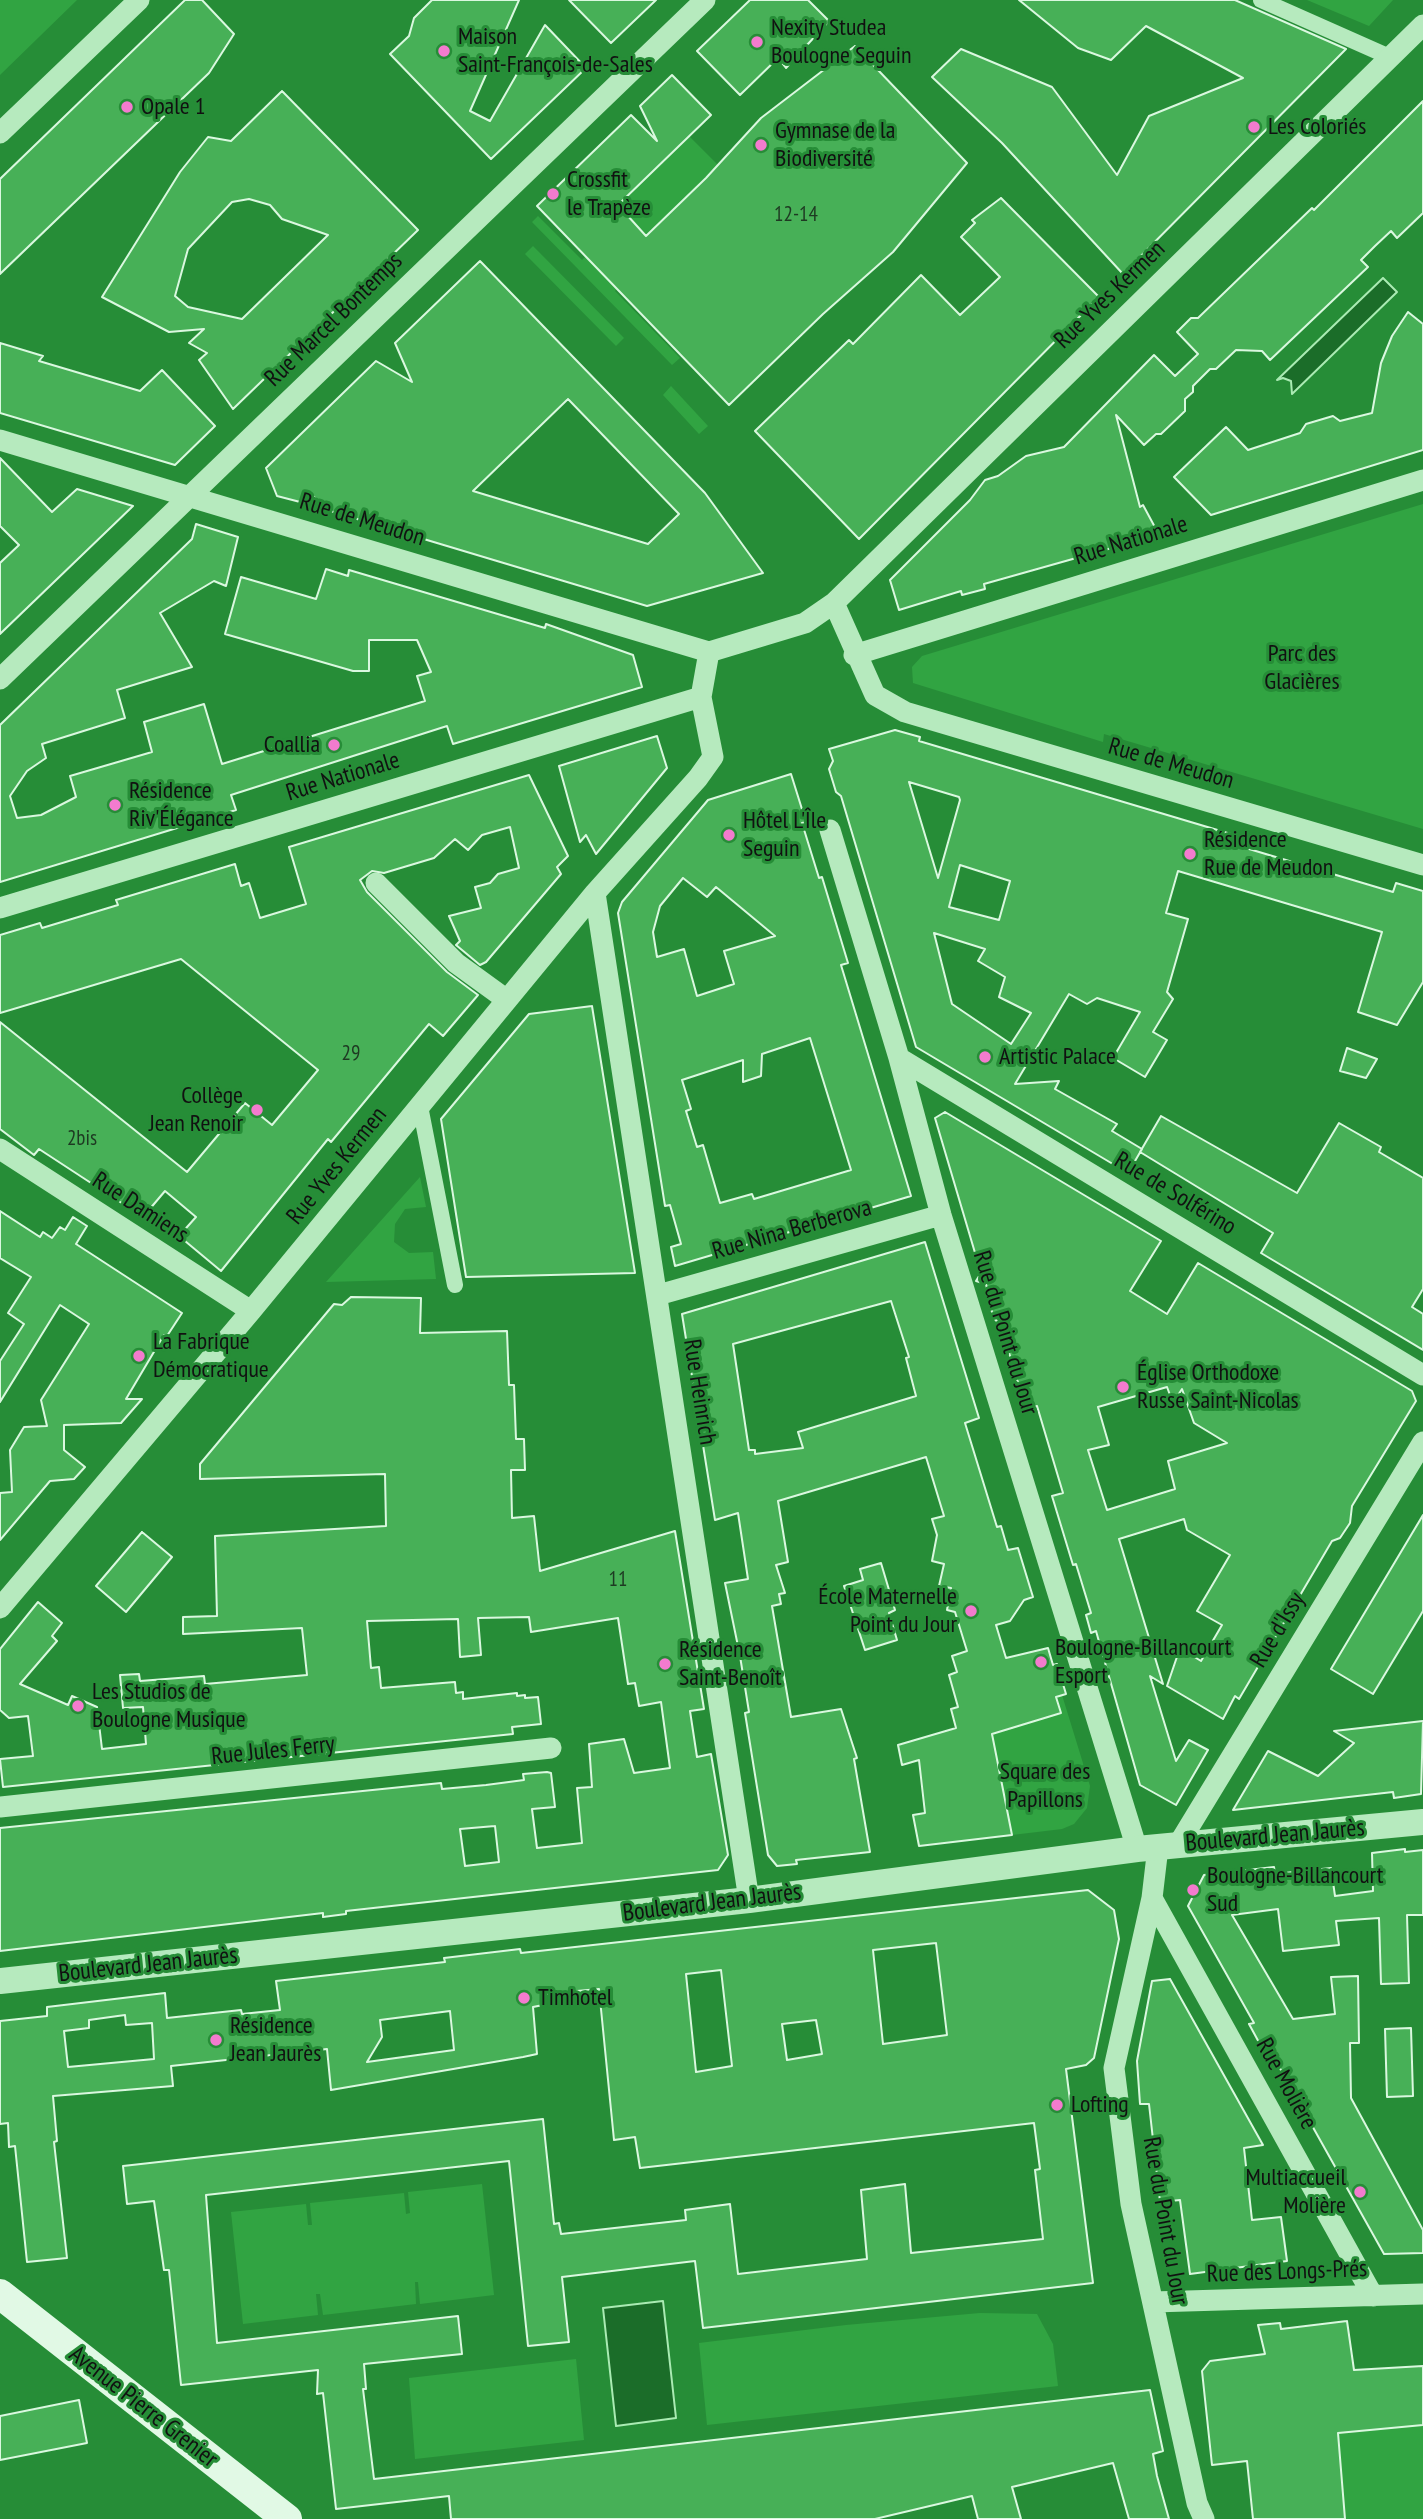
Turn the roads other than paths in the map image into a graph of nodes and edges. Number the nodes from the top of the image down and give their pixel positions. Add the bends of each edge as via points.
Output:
1 (139, 0) edge
2 (705, 0) edge
3 (1261, 0) edge
4 (1423, 25) edge
5 (1392, 58) junction
6 (0, 132) edge
7 (0, 440) edge
8 (1423, 480) edge
9 (187, 495) junction
10 (834, 603) junction
11 (709, 652) junction
12 (854, 655) junction
13 (0, 679) edge
14 (702, 697) junction
15 (830, 830) dead end
16 (1423, 865) edge
17 (376, 883) dead end
18 (595, 892) junction
19 (0, 908) edge
20 (507, 1000) junction
21 (899, 1058) junction
22 (420, 1106) junction
23 (0, 1149) edge
24 (941, 1215) junction
25 (455, 1284) dead end
26 (658, 1296) junction
27 (251, 1311) junction
28 (1423, 1375) edge
29 (1423, 1442) edge
30 (0, 1608) edge
31 (551, 1748) dead end
32 (0, 1807) edge
33 (1423, 1822) edge
34 (1158, 1847) junction
35 (1152, 1898) junction
36 (749, 1900) junction
37 (0, 1981) edge
38 (0, 2294) edge
39 (1423, 2294) edge
40 (1373, 2296) junction
41 (1153, 2302) junction
42 (287, 2519) edge
43 (1204, 2519) edge

1 - 6 street
2 - 9 street, Rue Marcel Bontemps
3 - 5 street
4 - 5 street, Rue Yves Kermen
5 - 10 street, Rue Yves Kermen
7 - 9 street, Rue de Meudon
8 - 12 street, Rue Nationale
9 - 11 street, Rue de Meudon
9 - 13 street, Rue Marcel Bontemps
10 - 11 street, Rue Yves Kermen via 805,623
10 - 12 street, Rue de Meudon
11 - 14 street
12 - 16 street, Rue de Meudon via 875,695 905,712
14 - 18 street, Rue Yves Kermen via 713,757
14 - 19 street, Rue Nationale
15 - 21 street, Rue du Point du Jour
17 - 20 street via 456,963
18 - 20 street, Rue Yves Kermen
18 - 26 street, Rue Heinrich
20 - 22 street, Rue Yves Kermen
21 - 24 street, Rue du Point du Jour
21 - 28 street, Rue de Solférino
22 - 25 street
22 - 27 street, Rue Yves Kermen
23 - 27 street, Rue Damiens
24 - 26 street, Rue Nina Berberova
24 - 34 street, Rue du Point du Jour
26 - 36 street, Rue Heinrich
27 - 30 street, Rue Yves Kermen
29 - 34 street, Rue d'Issy
31 - 32 street, Rue Jules Ferry
33 - 34 street, Boulevard Jean Jaurès
34 - 35 street, Rue du Point du Jour
34 - 36 street, Boulevard Jean Jaurès
35 - 40 street, Rue Molière
35 - 41 street, Rue du Point du Jour via 1114,2068 1131,2204
36 - 37 street, Boulevard Jean Jaurès
38 - 42 main road, Avenue Pierre Grenier
39 - 40 street, Rue des Longs-Prés
40 - 41 street, Rue des Longs-Prés
41 - 43 street, Rue du Point du Jour

